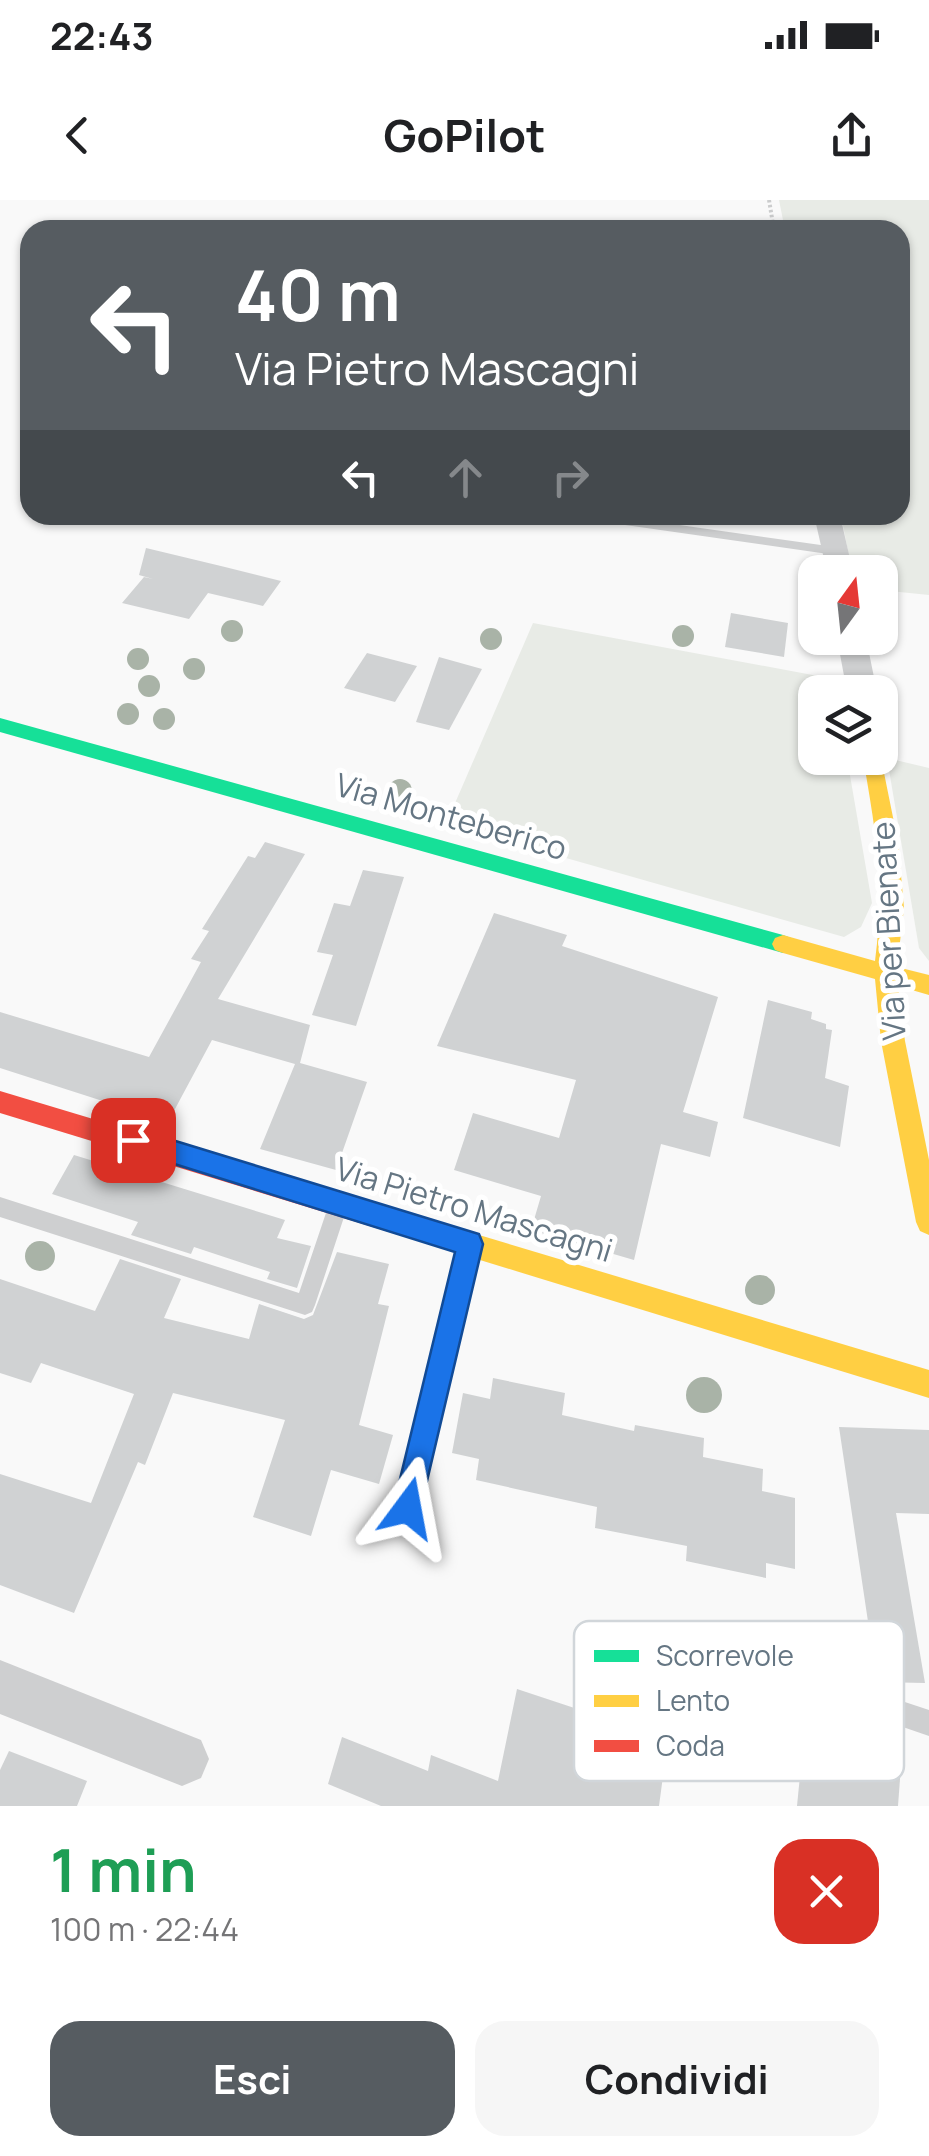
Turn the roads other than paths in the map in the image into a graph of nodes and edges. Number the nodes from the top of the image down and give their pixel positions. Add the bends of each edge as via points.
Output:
1 (637, 525) edge
2 (829, 525) edge
3 (800, 555) edge
4 (836, 555) edge
5 (0, 725) edge
6 (877, 775) edge
7 (885, 972) junction
8 (929, 985) edge
9 (0, 1102) edge
10 (338, 1202) junction
11 (0, 1208) edge
12 (929, 1222) edge
13 (470, 1244) junction
14 (929, 1384) edge
15 (408, 1508) dead end
16 (0, 1687) edge
17 (904, 1715) edge
18 (929, 1723) edge
19 (182, 1758) dead end

1 - 3 lane
2 - 4 street
5 - 7 street, Via Monteberico
6 - 7 street, Via per Bienate via 893,908
7 - 8 street, Via Monteberico
7 - 12 street, Via per Bienate
9 - 10 street, Via Pietro Mascagni
10 - 11 lane via 305,1305
10 - 13 street, Via Pietro Mascagni
13 - 14 street, Via Pietro Mascagni
13 - 15 lane
16 - 19 street
17 - 18 lane

